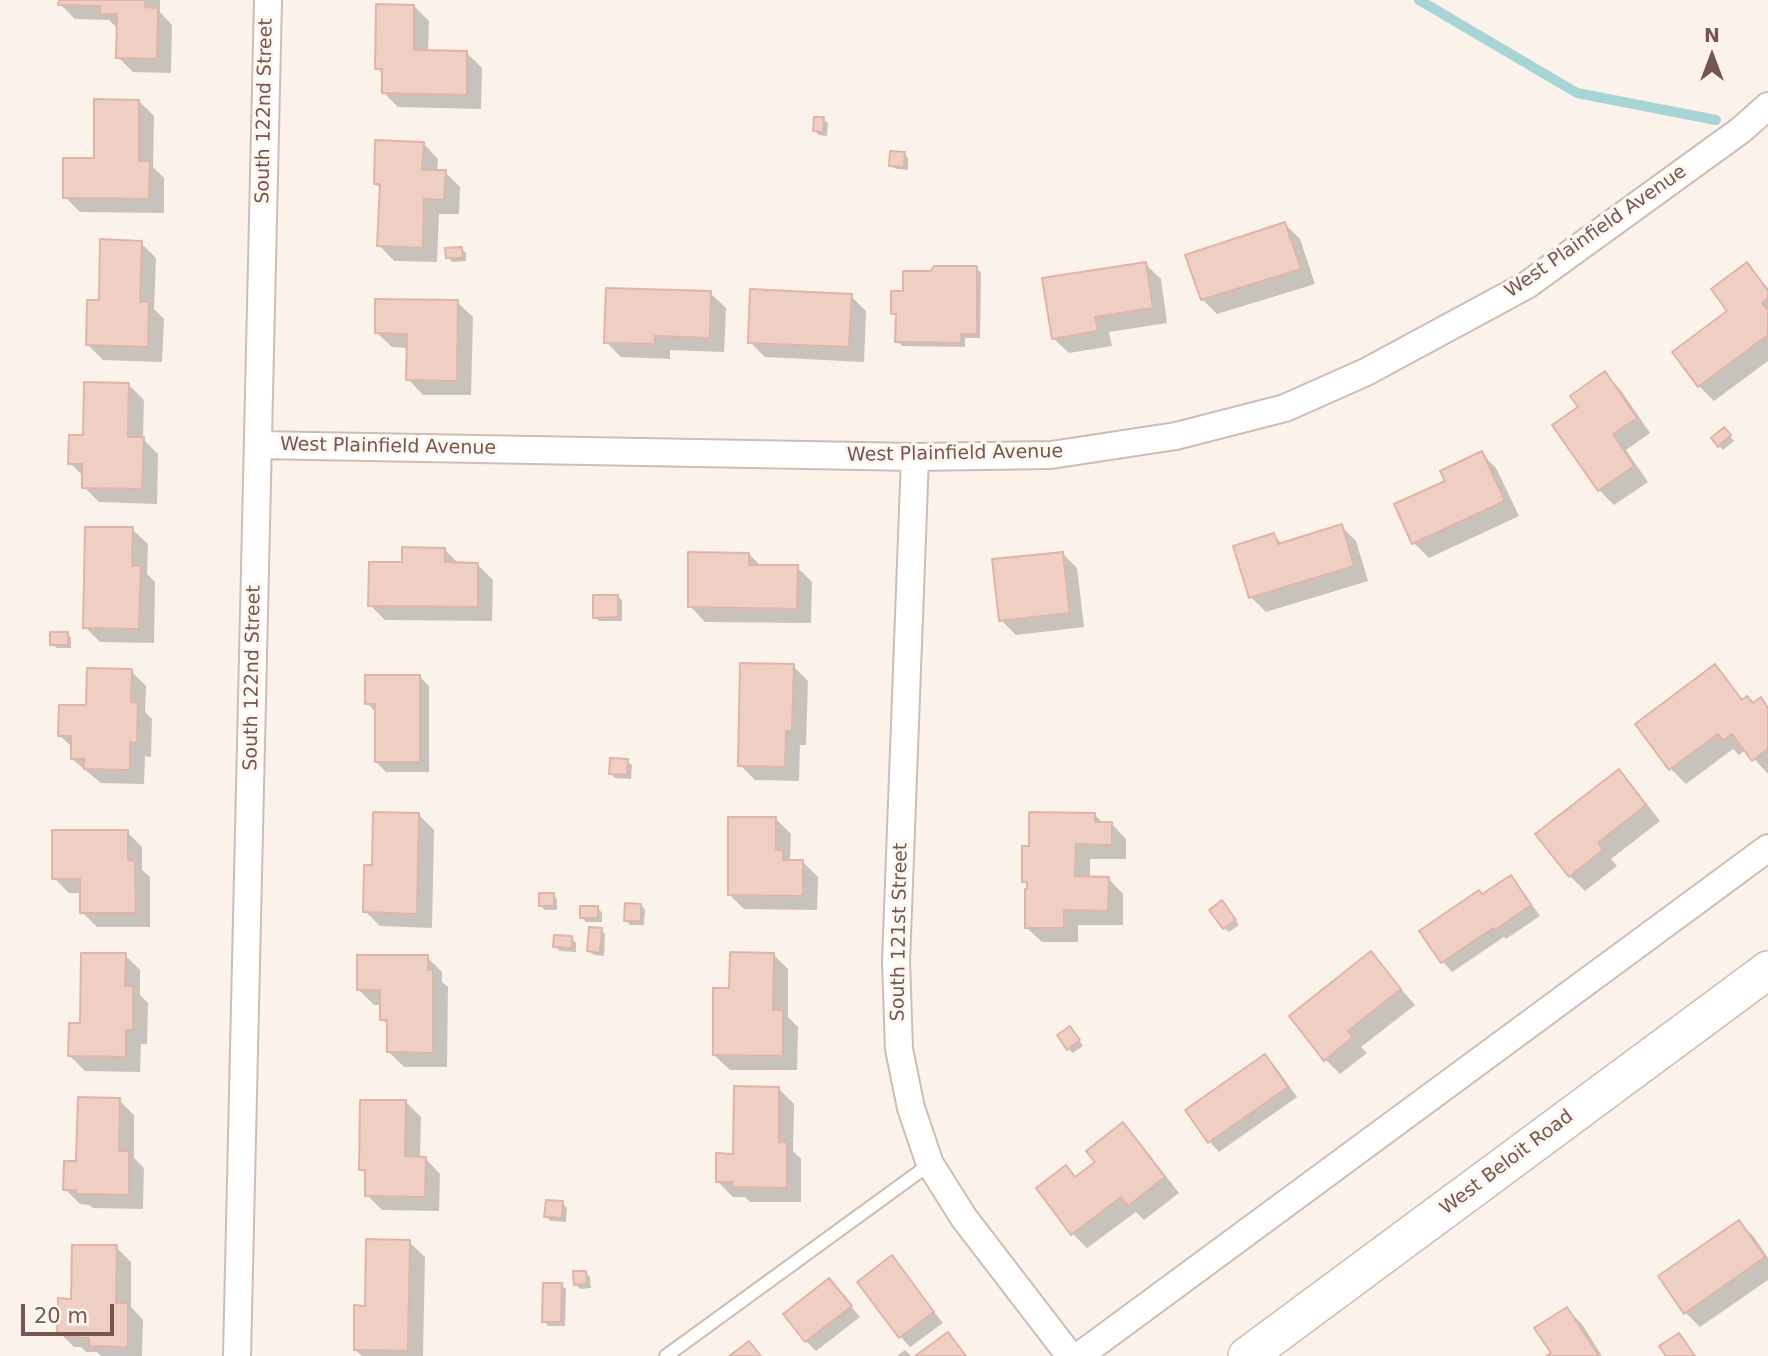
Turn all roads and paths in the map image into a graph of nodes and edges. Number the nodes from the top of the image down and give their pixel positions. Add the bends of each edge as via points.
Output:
1 (268, 0) edge
2 (1768, 106) edge
3 (258, 445) junction
4 (915, 457) junction
5 (1768, 848) edge
6 (1768, 970) edge
7 (930, 1164) junction
8 (237, 1356) edge
9 (666, 1356) edge
10 (1070, 1356) edge
11 (1079, 1356) edge
12 (1247, 1356) edge

1 - 3 street, South 122nd Street
2 - 4 street, West Plainfield Avenue via 1527,285 1366,372 1285,408 1176,436 1051,456
3 - 4 street, West Plainfield Avenue
3 - 8 street, South 122nd Street
4 - 7 street, South 121st Street via 896,962 899,1049 911,1108
5 - 11 street
6 - 12 main road, West Beloit Road
7 - 9 lane
7 - 10 street, South 121st Street via 964,1218

